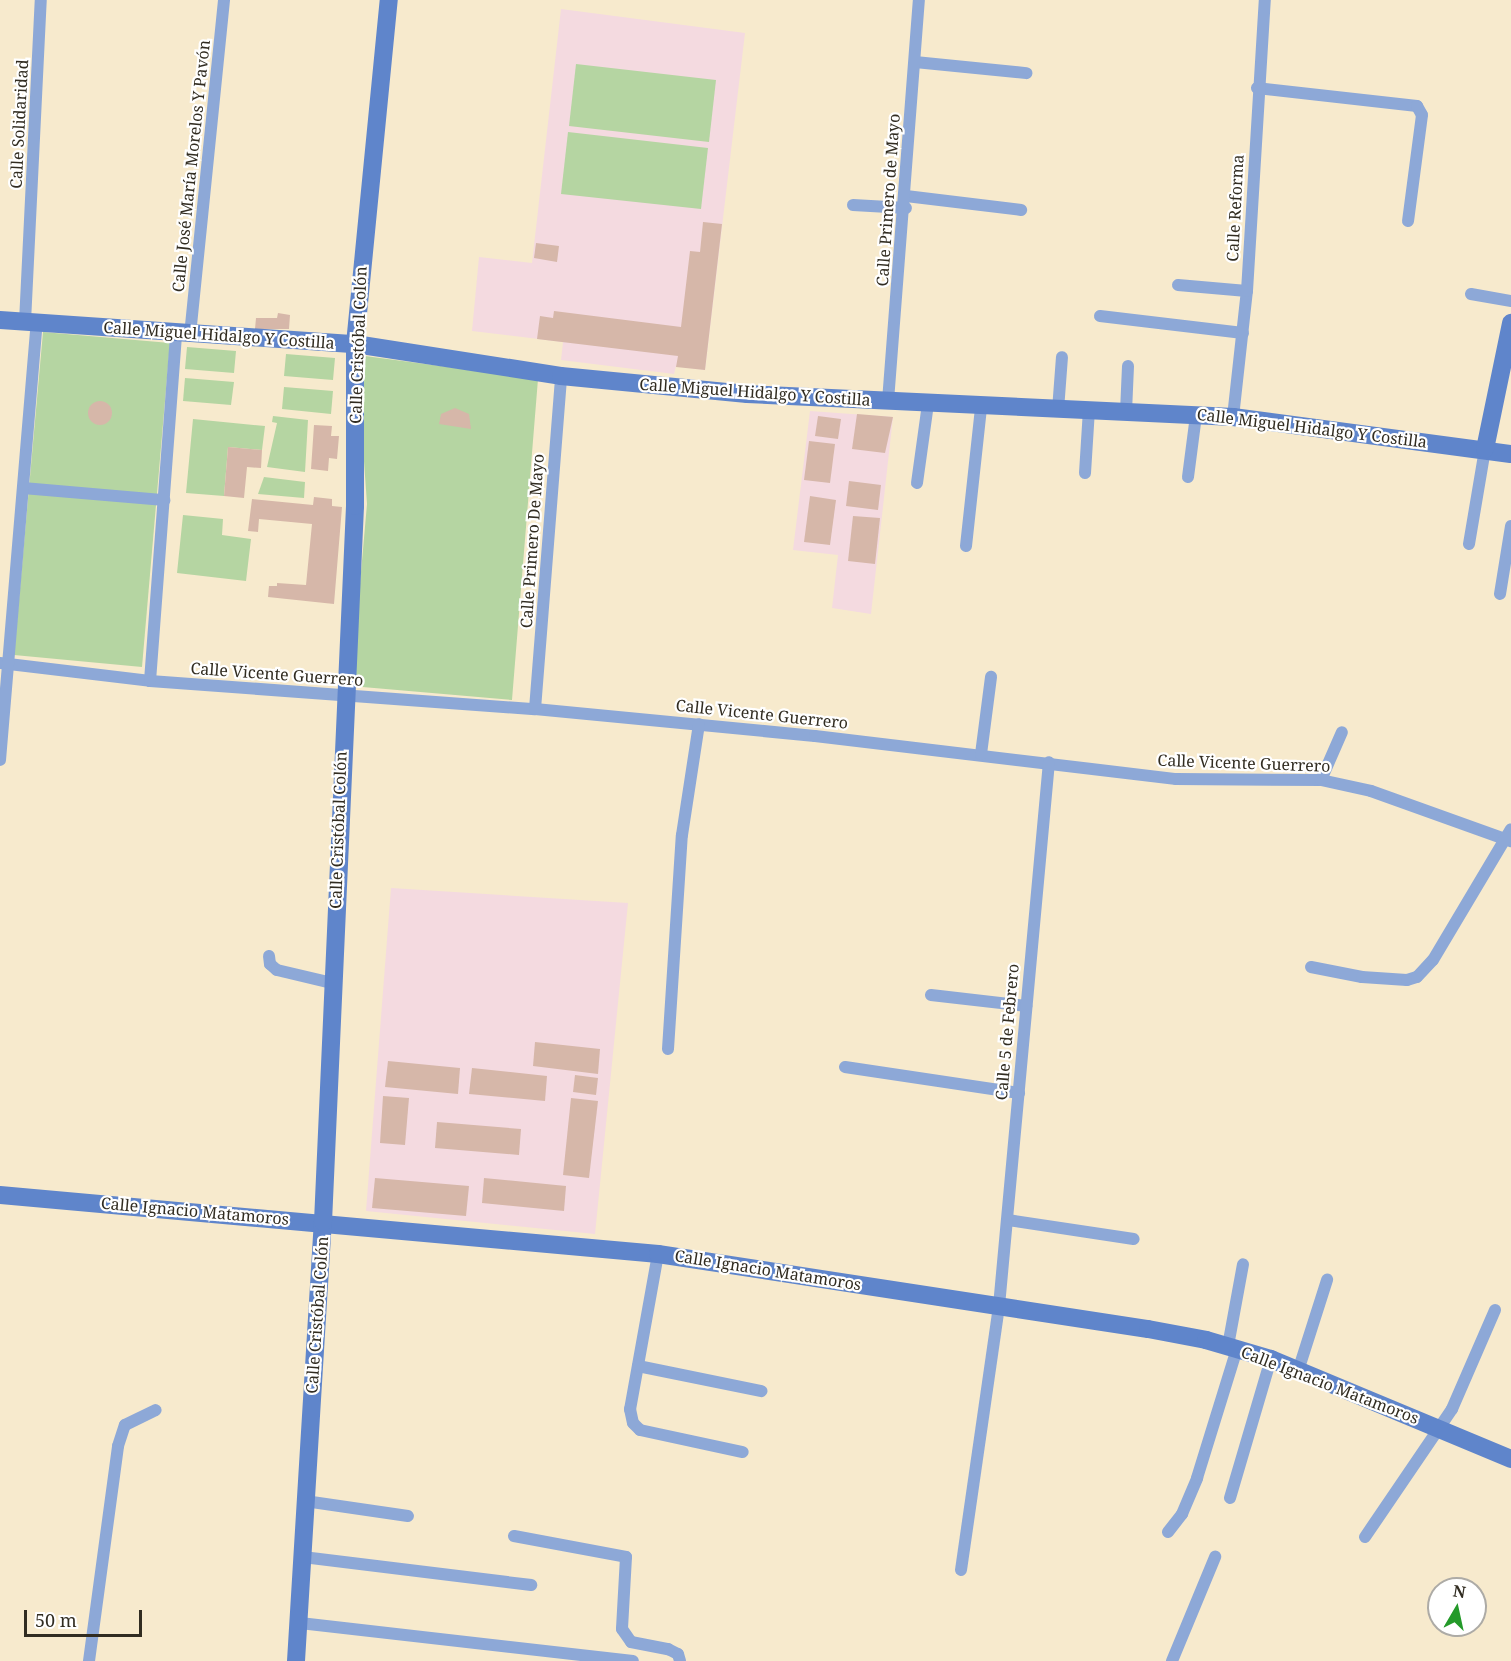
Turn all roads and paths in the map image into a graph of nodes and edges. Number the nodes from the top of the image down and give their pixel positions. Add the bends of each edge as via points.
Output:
1 (41, 0) edge
2 (224, 0) edge
3 (389, 0) edge
4 (919, 0) edge
5 (1265, 0) edge
6 (915, 62) junction
7 (1026, 74) dead end
8 (1257, 88) junction
9 (906, 202) junction
10 (853, 205) dead end
11 (1021, 210) dead end
12 (1408, 222) dead end
13 (1178, 285) dead end
14 (1247, 291) junction
15 (1471, 294) dead end
16 (1511, 301) edge
17 (1100, 316) dead end
18 (0, 320) edge
19 (31, 322) junction
20 (1511, 323) edge
21 (1243, 333) junction
22 (183, 335) junction
23 (355, 344) junction
24 (1062, 357) dead end
25 (1128, 366) dead end
26 (561, 376) junction
27 (888, 401) junction
28 (928, 404) junction
29 (981, 407) junction
30 (1058, 410) junction
31 (1089, 410) junction
32 (1126, 412) junction
33 (1196, 415) junction
34 (1233, 417) junction
35 (1485, 449) junction
36 (1511, 454) edge
37 (1084, 473) dead end
38 (1188, 477) dead end
39 (917, 483) dead end
40 (22, 488) junction
41 (164, 500) junction
42 (1511, 526) edge
43 (1469, 544) dead end
44 (966, 546) dead end
45 (1500, 594) dead end
46 (3, 663) edge
47 (991, 676) dead end
48 (150, 681) junction
49 (344, 696) junction
50 (535, 709) junction
51 (699, 724) junction
52 (1342, 732) dead end
53 (981, 754) junction
54 (0, 760) edge
55 (1049, 762) junction
56 (1321, 780) junction
57 (1509, 836) edge
58 (269, 956) dead end
59 (1311, 967) dead end
60 (332, 983) junction
61 (931, 995) dead end
62 (1026, 1006) junction
63 (668, 1048) dead end
64 (845, 1067) dead end
65 (1019, 1093) junction
66 (0, 1195) edge
67 (1008, 1220) junction
68 (323, 1222) junction
69 (1134, 1239) dead end
70 (658, 1254) junction
71 (1243, 1264) dead end
72 (1327, 1280) dead end
73 (999, 1306) junction
74 (1495, 1310) dead end
75 (1232, 1347) junction
76 (1271, 1359) junction
77 (638, 1366) junction
78 (1298, 1371) junction
79 (761, 1391) dead end
80 (156, 1410) dead end
81 (1440, 1429) junction
82 (743, 1452) dead end
83 (1511, 1459) edge
84 (1230, 1498) dead end
85 (305, 1501) junction
86 (408, 1516) dead end
87 (1168, 1532) dead end
88 (514, 1536) dead end
89 (1365, 1537) dead end
90 (303, 1557) junction
91 (1215, 1557) dead end
92 (961, 1570) dead end
93 (531, 1584) dead end
94 (300, 1623) junction
95 (89, 1661) edge
96 (296, 1661) edge
97 (633, 1661) edge
98 (680, 1661) edge
99 (1172, 1661) edge

1 - 19 street, Calle Solidaridad
2 - 22 street, Calle José María Morelos Y Pavón
3 - 23 main road, Calle Cristóbal Colón
4 - 6 street, Calle Primero de Mayo
5 - 8 street, Calle Reforma
6 - 7 street
6 - 9 street, Calle Primero de Mayo
8 - 12 street via 1417,106 1422,115
8 - 14 street, Calle Reforma
9 - 10 street
9 - 11 street
9 - 27 street, Calle Primero de Mayo
13 - 14 street
14 - 21 street, Calle Reforma
15 - 16 street
17 - 21 street
18 - 19 main road, Calle Miguel Hidalgo Y Costilla
19 - 22 main road, Calle Miguel Hidalgo Y Costilla
19 - 40 street, Calle Solidaridad
20 - 35 main road
21 - 34 street, Calle Reforma
22 - 23 main road, Calle Miguel Hidalgo Y Costilla
22 - 41 street, Calle José María Morelos Y Pavón
23 - 26 main road, Calle Miguel Hidalgo Y Costilla
23 - 49 main road, Calle Cristóbal Colón via 355,506
24 - 30 street
25 - 32 street
26 - 27 main road, Calle Miguel Hidalgo Y Costilla via 747,394
26 - 50 street, Calle Primero De Mayo
27 - 28 main road, Calle Miguel Hidalgo Y Costilla
28 - 29 main road, Calle Miguel Hidalgo Y Costilla
28 - 39 street
29 - 30 main road, Calle Miguel Hidalgo Y Costilla
29 - 44 street
30 - 31 main road, Calle Miguel Hidalgo Y Costilla
31 - 32 main road, Calle Miguel Hidalgo Y Costilla
31 - 37 street
32 - 33 main road, Calle Miguel Hidalgo Y Costilla
33 - 34 main road, Calle Miguel Hidalgo Y Costilla
33 - 38 street
34 - 35 main road, Calle Miguel Hidalgo Y Costilla
35 - 36 main road, Calle Miguel Hidalgo Y Costilla
35 - 43 street
40 - 41 street
40 - 46 street, Calle Solidaridad
41 - 48 street, Calle José María Morelos Y Pavón
42 - 45 street
46 - 48 street, Calle Vicente Guerrero
46 - 54 street, Calle Solidaridad
47 - 53 street
48 - 49 street, Calle Vicente Guerrero
49 - 50 street, Calle Vicente Guerrero
49 - 60 main road, Calle Cristóbal Colón
50 - 51 street, Calle Vicente Guerrero
51 - 53 street, Calle Vicente Guerrero
51 - 63 street via 682,835
52 - 56 street
53 - 55 street, Calle Vicente Guerrero
55 - 56 street, Calle Vicente Guerrero via 1176,778
55 - 62 street, Calle 5 de Febrero
56 - 57 street, Calle Vicente Guerrero via 1371,791
57 - 59 street via 1433,960 1417,977 1362,977
58 - 60 street via 270,964 277,970
60 - 68 main road, Calle Cristóbal Colón
61 - 62 street
62 - 65 street, Calle 5 de Febrero
64 - 65 street
65 - 67 street, Calle 5 de Febrero
66 - 68 main road, Calle Ignacio Matamoros
67 - 69 street
67 - 73 street, Calle 5 de Febrero
68 - 70 main road, Calle Ignacio Matamoros
68 - 85 main road, Calle Cristóbal Colón
70 - 73 main road, Calle Ignacio Matamoros
70 - 77 street
71 - 75 street
72 - 78 street
73 - 75 main road, Calle Ignacio Matamoros via 1179,1334
73 - 92 street, Calle 5 de Febrero
74 - 81 street via 1463,1389
75 - 76 main road, Calle Ignacio Matamoros
75 - 87 street via 1197,1478 1182,1514
76 - 78 main road, Calle Ignacio Matamoros
76 - 84 street
77 - 79 street
77 - 82 street via 630,1409 640,1430
78 - 81 main road, Calle Ignacio Matamoros
80 - 95 street via 125,1425 118,1446
81 - 83 main road, Calle Ignacio Matamoros
81 - 89 street
85 - 86 street
85 - 90 main road, Calle Cristóbal Colón
88 - 98 street via 626,1557 622,1629 631,1642 668,1649 678,1654
90 - 93 street
90 - 94 main road, Calle Cristóbal Colón
91 - 99 street
94 - 96 main road, Calle Cristóbal Colón
94 - 97 street

